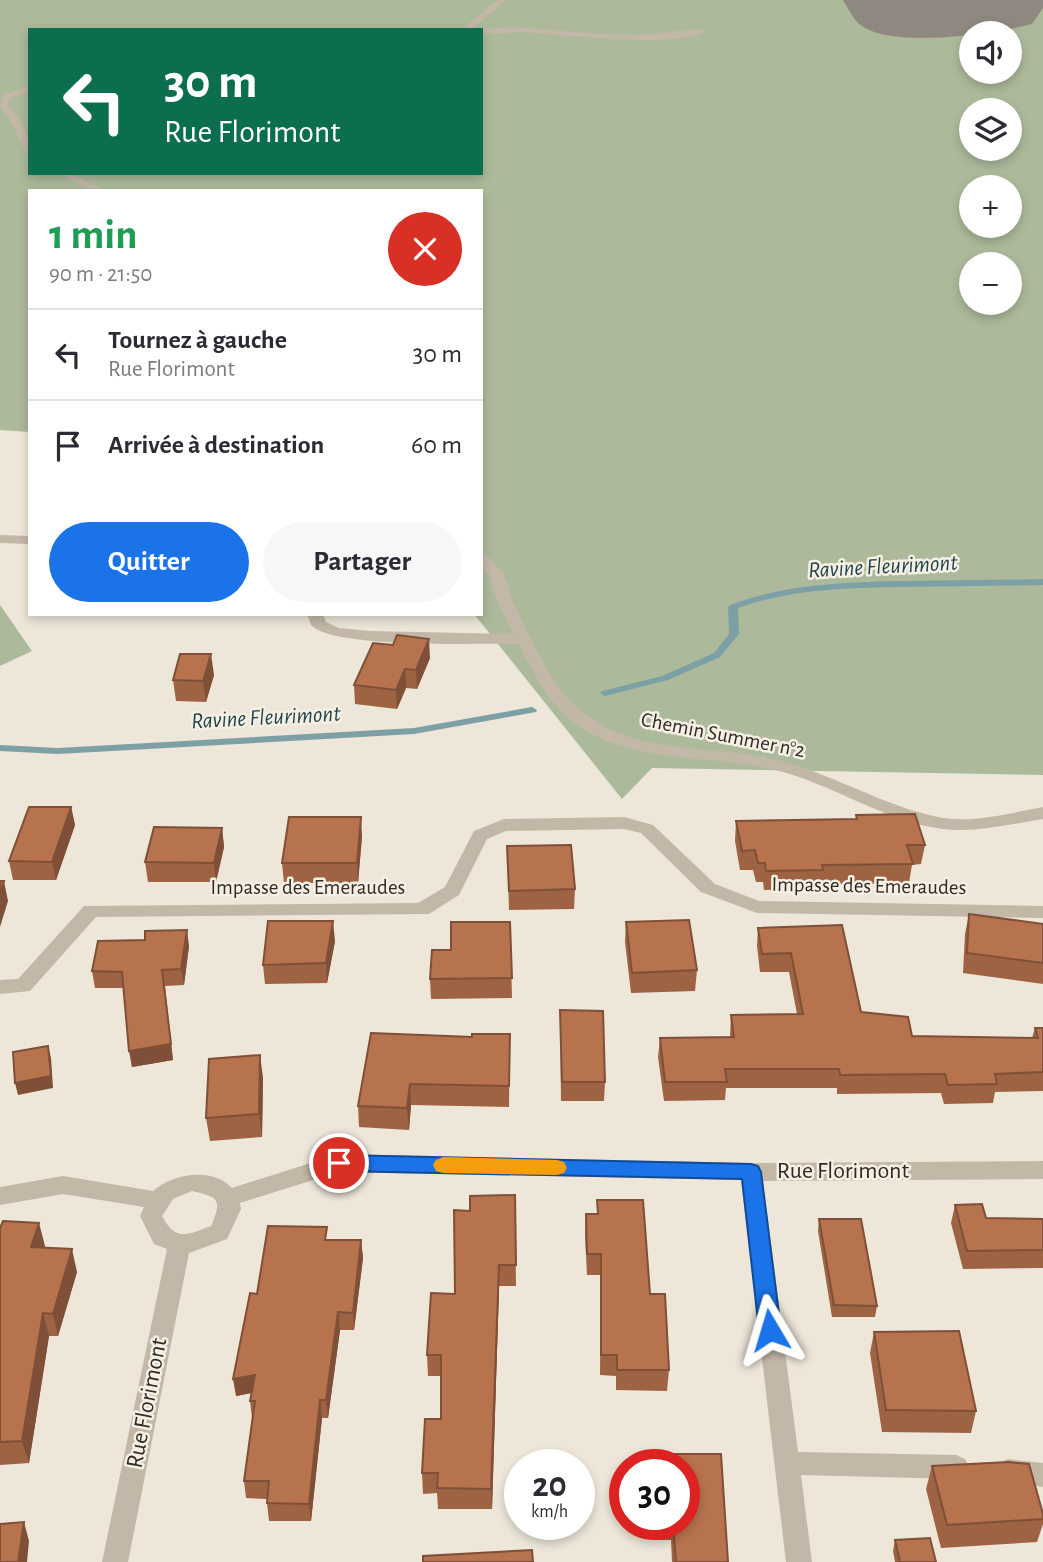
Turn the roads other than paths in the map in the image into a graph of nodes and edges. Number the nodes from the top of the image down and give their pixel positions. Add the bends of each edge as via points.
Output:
1 (502, 0) edge
2 (467, 28) edge
3 (483, 31) edge
4 (703, 31) dead end
5 (28, 90) edge
6 (28, 148) edge
7 (67, 175) edge
8 (97, 189) edge
9 (0, 538) edge
10 (28, 540) edge
11 (483, 560) edge
12 (316, 616) edge
13 (525, 639) junction
14 (1043, 813) edge
15 (1043, 912) edge
16 (0, 986) edge
17 (1043, 1170) edge
18 (751, 1172) junction
19 (0, 1196) edge
20 (228, 1198) junction
21 (157, 1200) junction
22 (179, 1244) junction
23 (786, 1462) junction
24 (1043, 1475) edge
25 (116, 1562) edge
26 (799, 1562) edge

1 - 2 street
3 - 4 street via 677,37
5 - 6 street via 11,94 2,104
7 - 8 street
9 - 10 street
11 - 13 street, Chemin Summer n°2 via 498,577
12 - 13 street via 319,625 336,632 371,636
13 - 14 street, Chemin Summer n°2 via 564,704 583,722 614,736 769,763 940,824
15 - 16 street, Impasse des Emeraudes via 757,907 708,888 647,829 624,823 505,825 480,835 452,891 422,909 91,911 23,986
17 - 18 street, Rue Florimont
18 - 20 street, Rue Florimont via 339,1163
18 - 23 street
19 - 21 street via 62,1185
20 - 21 street via 219,1188 191,1182
20 - 22 street via 230,1209 219,1232
21 - 22 street via 151,1216 162,1237
22 - 25 street, Rue Florimont
23 - 24 street via 967,1467
23 - 26 street

